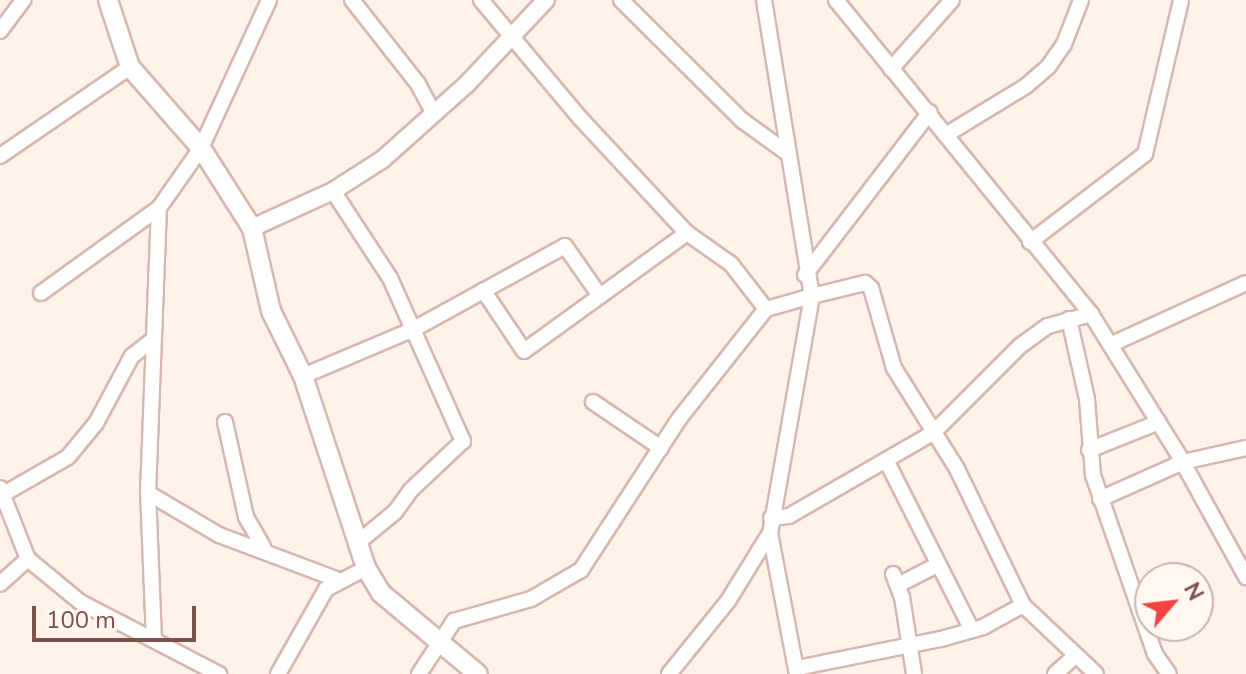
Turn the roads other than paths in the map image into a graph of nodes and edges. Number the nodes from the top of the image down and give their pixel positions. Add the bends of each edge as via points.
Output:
1 (23, 0) edge
2 (108, 0) edge
3 (269, 0) edge
4 (352, 0) edge
5 (481, 0) edge
6 (546, 0) edge
7 (621, 0) edge
8 (764, 0) edge
9 (836, 0) edge
10 (952, 0) edge
11 (1081, 0) edge
12 (1181, 0) edge
13 (1, 28) edge
14 (515, 36) junction
15 (130, 67) junction
16 (891, 69) junction
17 (930, 112) junction
18 (434, 114) junction
19 (949, 133) junction
20 (201, 148) junction
21 (786, 152) junction
22 (0, 156) edge
23 (333, 191) junction
24 (159, 208) junction
25 (252, 228) junction
26 (687, 233) junction
27 (1030, 242) junction
28 (805, 275) junction
29 (1246, 283) edge
30 (483, 290) junction
31 (41, 293) dead end
32 (600, 296) junction
33 (812, 296) junction
34 (766, 309) junction
35 (1091, 314) junction
36 (1069, 319) junction
37 (414, 329) junction
38 (154, 339) junction
39 (1112, 344) junction
40 (303, 376) junction
41 (593, 402) dead end
42 (225, 422) dead end
43 (1159, 422) junction
44 (933, 433) junction
45 (661, 448) junction
46 (1246, 448) edge
47 (1089, 450) junction
48 (887, 462) junction
49 (1183, 462) junction
50 (1, 493) edge
51 (148, 493) junction
52 (1100, 499) junction
53 (771, 525) junction
54 (356, 544) junction
55 (263, 547) junction
56 (28, 559) junction
57 (937, 565) junction
58 (366, 568) junction
59 (1246, 577) edge
60 (336, 579) junction
61 (0, 584) edge
62 (1023, 605) junction
63 (972, 630) junction
64 (154, 640) junction
65 (910, 643) junction
66 (439, 644) junction
67 (1074, 657) junction
68 (797, 671) edge
69 (219, 674) edge
70 (278, 674) edge
71 (419, 674) edge
72 (478, 674) edge
73 (669, 674) edge
74 (914, 674) edge
75 (1055, 674) edge
76 (1096, 674) edge
77 (1169, 674) edge

1 - 13 street
2 - 15 main road
3 - 20 street
4 - 18 street via 418,84
5 - 14 street
6 - 14 street
7 - 21 street via 743,121
8 - 21 street
9 - 16 street
10 - 16 street
11 - 19 street via 1064,44 1048,67
12 - 27 street via 1145,154
14 - 18 street
14 - 26 street via 580,118
15 - 20 main road
15 - 22 street
16 - 17 street
17 - 19 street
17 - 28 street
18 - 23 street via 383,159
19 - 27 street
20 - 24 street
20 - 25 main road
21 - 28 street
23 - 25 street
23 - 37 street via 390,278
24 - 31 street
24 - 38 street
25 - 40 main road via 271,311
26 - 32 street
26 - 34 street via 731,264
27 - 35 street
28 - 33 street
29 - 39 street
30 - 32 street via 565,246
30 - 32 street via 524,351
30 - 37 street
33 - 34 street
33 - 44 street via 869,285 894,368
33 - 53 street
34 - 45 street
35 - 36 street
35 - 39 street
36 - 44 street via 1048,326 1020,346
36 - 47 street via 1087,399
37 - 40 street
37 - 54 street via 463,441
38 - 50 street via 132,356 96,423 68,457
38 - 51 street
39 - 43 street
40 - 54 main road
41 - 45 street
42 - 55 street via 246,517
43 - 47 street
43 - 49 street
44 - 48 street
44 - 62 street via 957,469
45 - 66 street via 581,570 531,599 454,621
46 - 49 street
47 - 52 street
48 - 53 street
48 - 57 street
49 - 52 street
49 - 59 street
50 - 56 street
51 - 55 street via 219,535
51 - 64 street
52 - 77 street via 1155,654
53 - 68 street
53 - 73 street via 728,601
54 - 58 main road
55 - 60 street
56 - 61 street
56 - 64 street via 80,602
57 - 63 street
57 - 65 street via 895,580
58 - 60 street
58 - 66 main road via 381,593
60 - 70 street
62 - 63 street
62 - 67 street
63 - 65 street
64 - 69 street
65 - 68 street
65 - 74 street
66 - 71 street
66 - 72 main road
67 - 75 street
67 - 76 street

